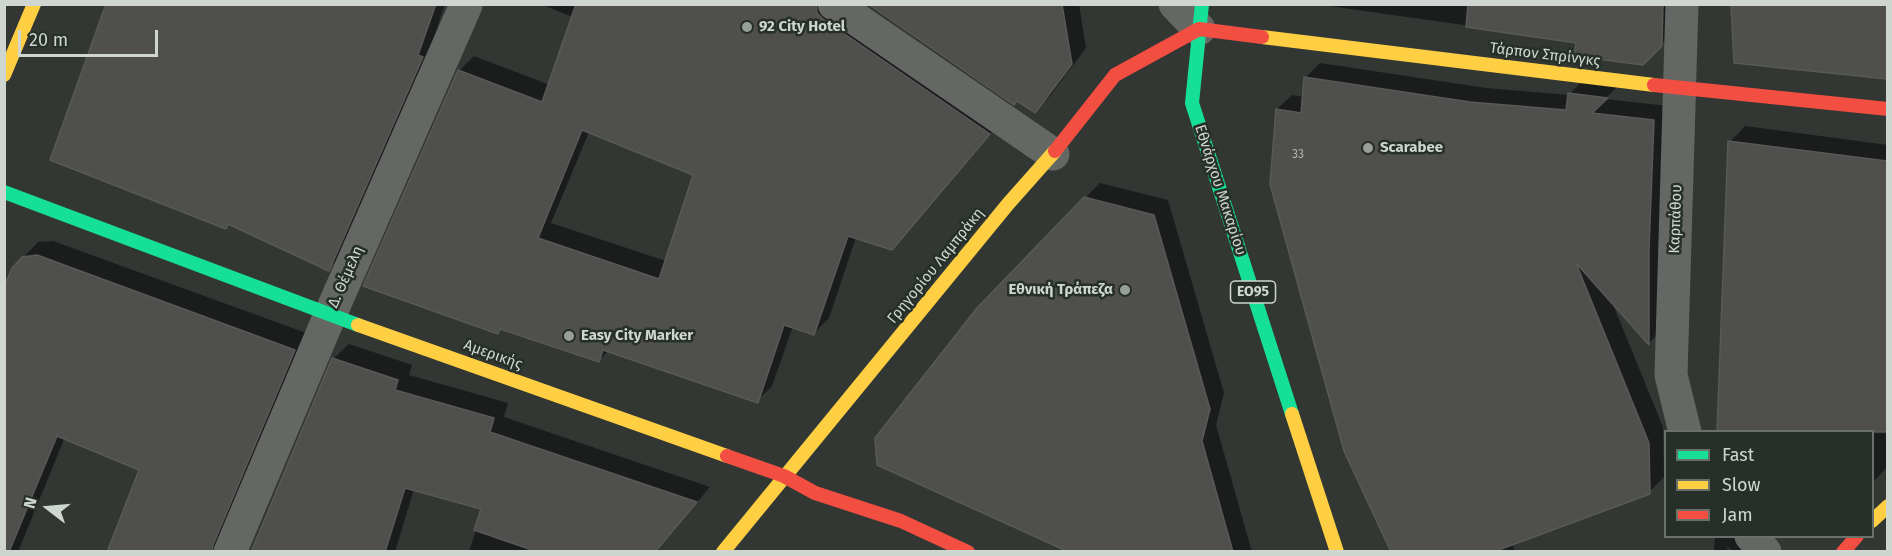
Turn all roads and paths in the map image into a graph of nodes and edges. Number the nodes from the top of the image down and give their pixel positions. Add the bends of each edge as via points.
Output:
1 (34, 4) edge
2 (466, 4) edge
3 (834, 4) edge
4 (1175, 4) edge
5 (1682, 4) edge
6 (1201, 17) edge
7 (4, 75) edge
8 (1680, 87) junction
9 (1887, 110) edge
10 (1053, 154) junction
11 (4, 192) edge
12 (330, 315) junction
13 (1685, 430) edge
14 (784, 476) junction
15 (1887, 506) edge
16 (1874, 519) edge
17 (1752, 538) edge
18 (1856, 538) edge
19 (230, 552) edge
20 (723, 552) edge
21 (968, 552) edge
22 (1336, 552) edge
23 (1765, 552) edge
24 (1843, 552) edge

1 - 7 street
2 - 12 street, Δ. Θέμελη
3 - 10 street
4 - 6 street
5 - 8 street, Καρπάθου
6 - 8 street, Τάρπον Σπρίνγκς
6 - 10 street, Γρηγορίου Λαμπράκη via 1115,75
6 - 22 street, Εθνάρχου Μακαρίου / ΕΟ95 via 1192,103
8 - 9 street, Τάρπον Σπρίνγκς
8 - 13 street, Καρπάθου via 1671,375
10 - 14 street, Γρηγορίου Λαμπράκη
11 - 12 street, Αμερικής
12 - 14 street, Αμερικής
12 - 19 street, Δ. Θέμελη
14 - 20 street, Γρηγορίου Λαμπράκη
14 - 21 street, Αμερικής via 815,493 901,521
15 - 16 street
17 - 23 street
18 - 24 street

